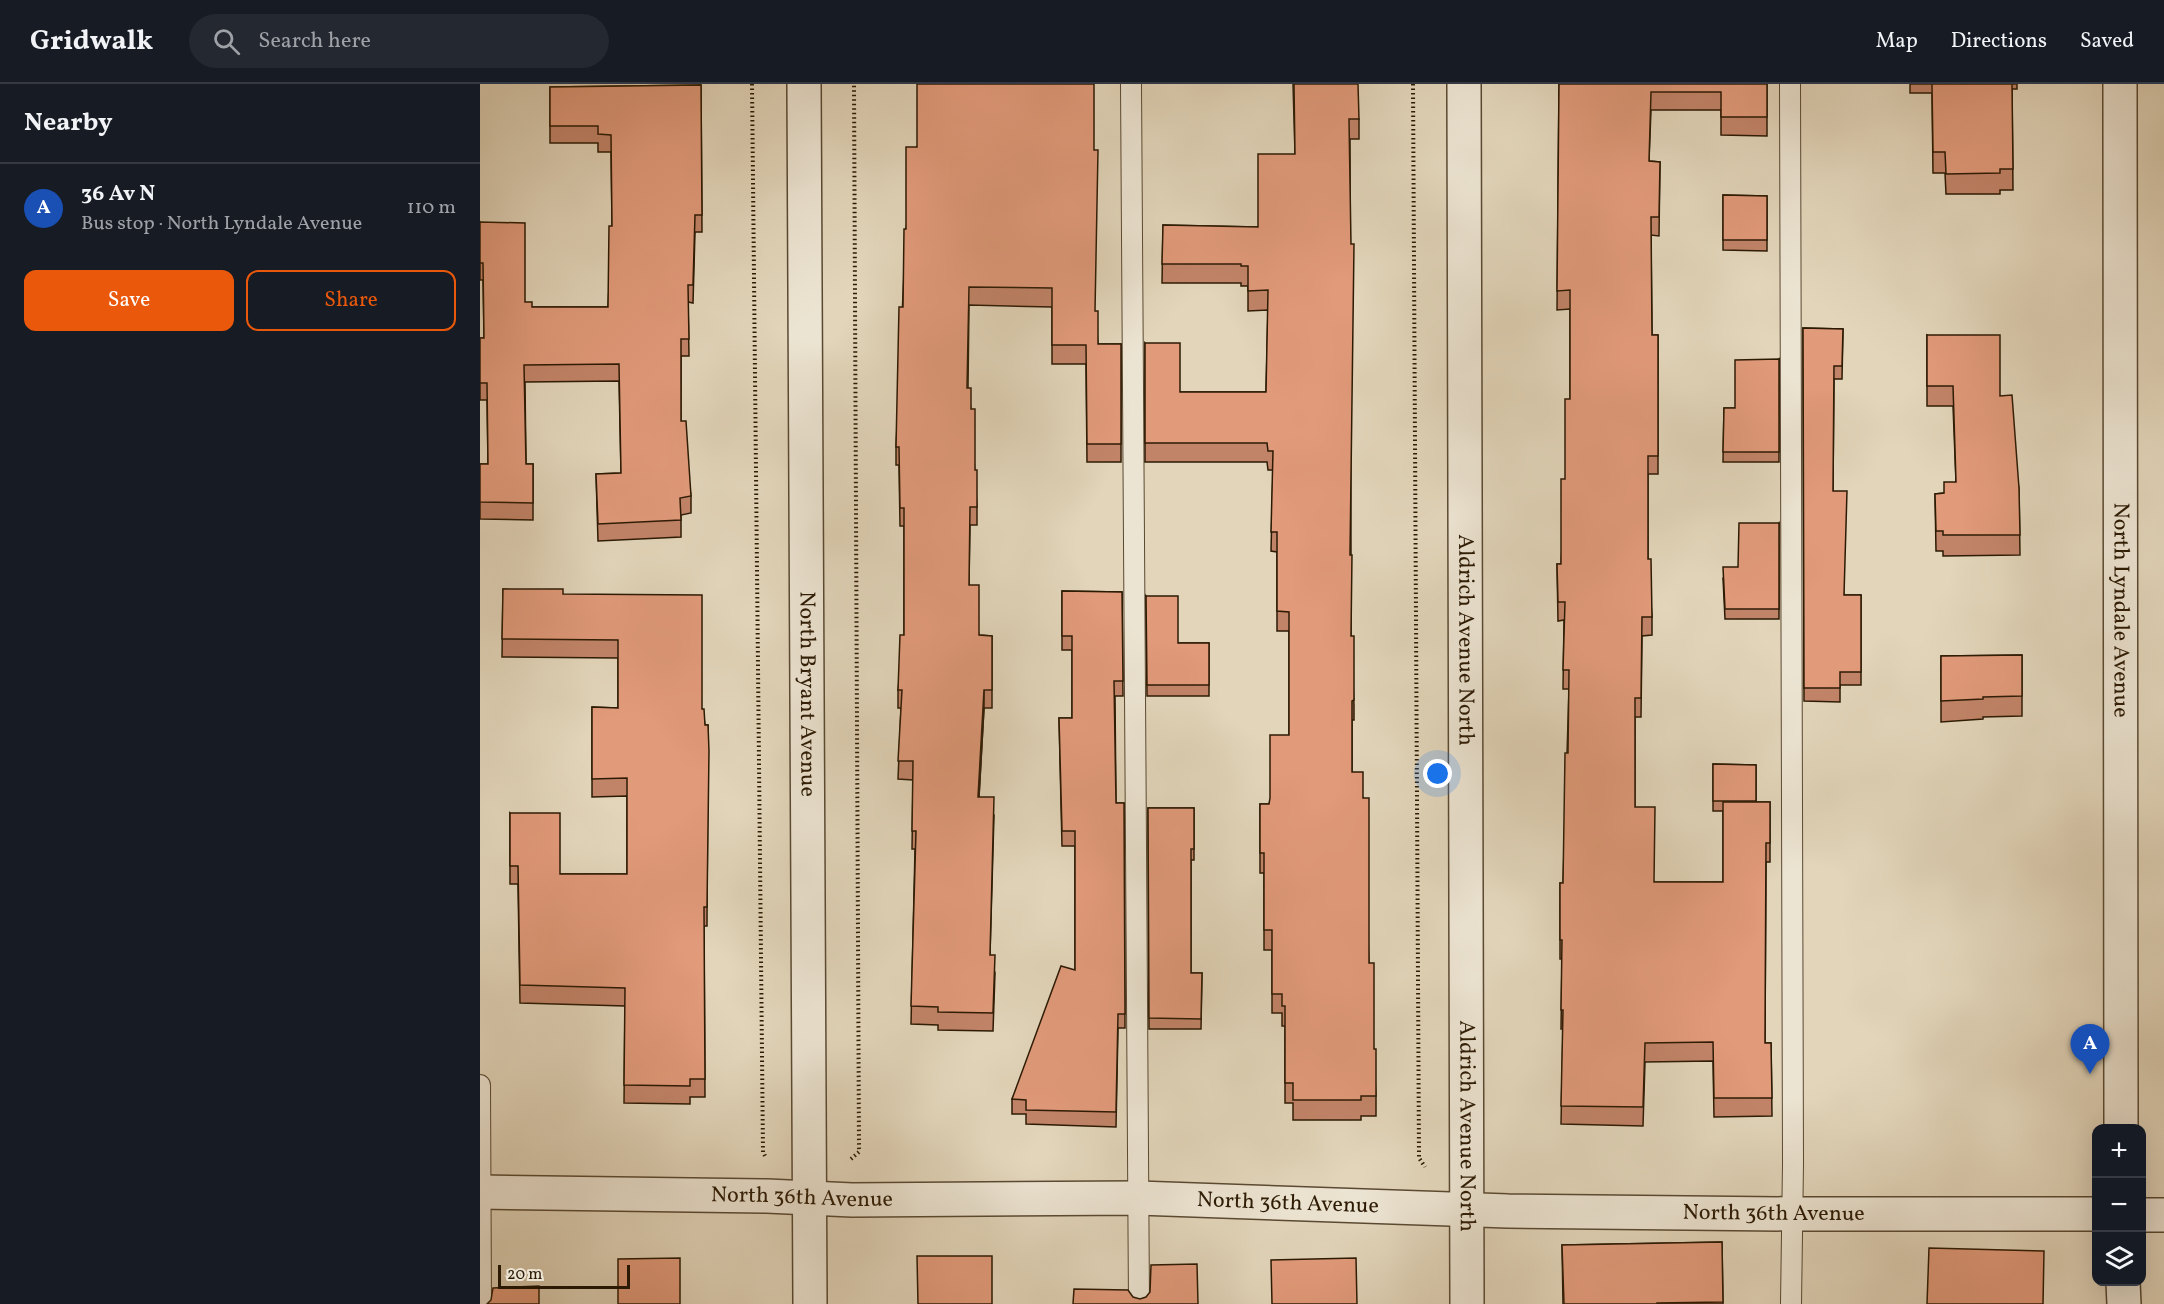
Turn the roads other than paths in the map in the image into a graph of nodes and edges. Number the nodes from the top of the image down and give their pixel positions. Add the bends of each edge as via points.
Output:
1 (804, 84) edge
2 (1131, 84) edge
3 (1464, 84) edge
4 (1790, 84) edge
5 (2118, 87) edge
6 (480, 1085) edge
7 (2121, 1124) edge
8 (481, 1192) edge
9 (1138, 1198) junction
10 (808, 1199) junction
11 (1467, 1209) junction
12 (1791, 1214) junction
13 (2092, 1214) edge
14 (2146, 1215) edge
15 (2164, 1215) edge
16 (2123, 1286) edge
17 (481, 1304) edge
18 (810, 1304) edge
19 (1139, 1304) edge
20 (1467, 1304) edge
21 (1791, 1304) edge
22 (2124, 1304) edge

1 - 10 street, North Bryant Avenue
2 - 9 lane
3 - 11 street, Aldrich Avenue North
4 - 12 lane
5 - 7 street, North Lyndale Avenue
6 - 8 lane
8 - 10 street, North 36th Avenue
8 - 17 lane
9 - 10 street, North 36th Avenue
9 - 11 street, North 36th Avenue
9 - 19 lane
10 - 18 street, North Bryant Avenue
11 - 12 street, North 36th Avenue
11 - 20 street, Aldrich Avenue North
12 - 13 street, North 36th Avenue
12 - 21 lane
14 - 15 street
16 - 22 street

